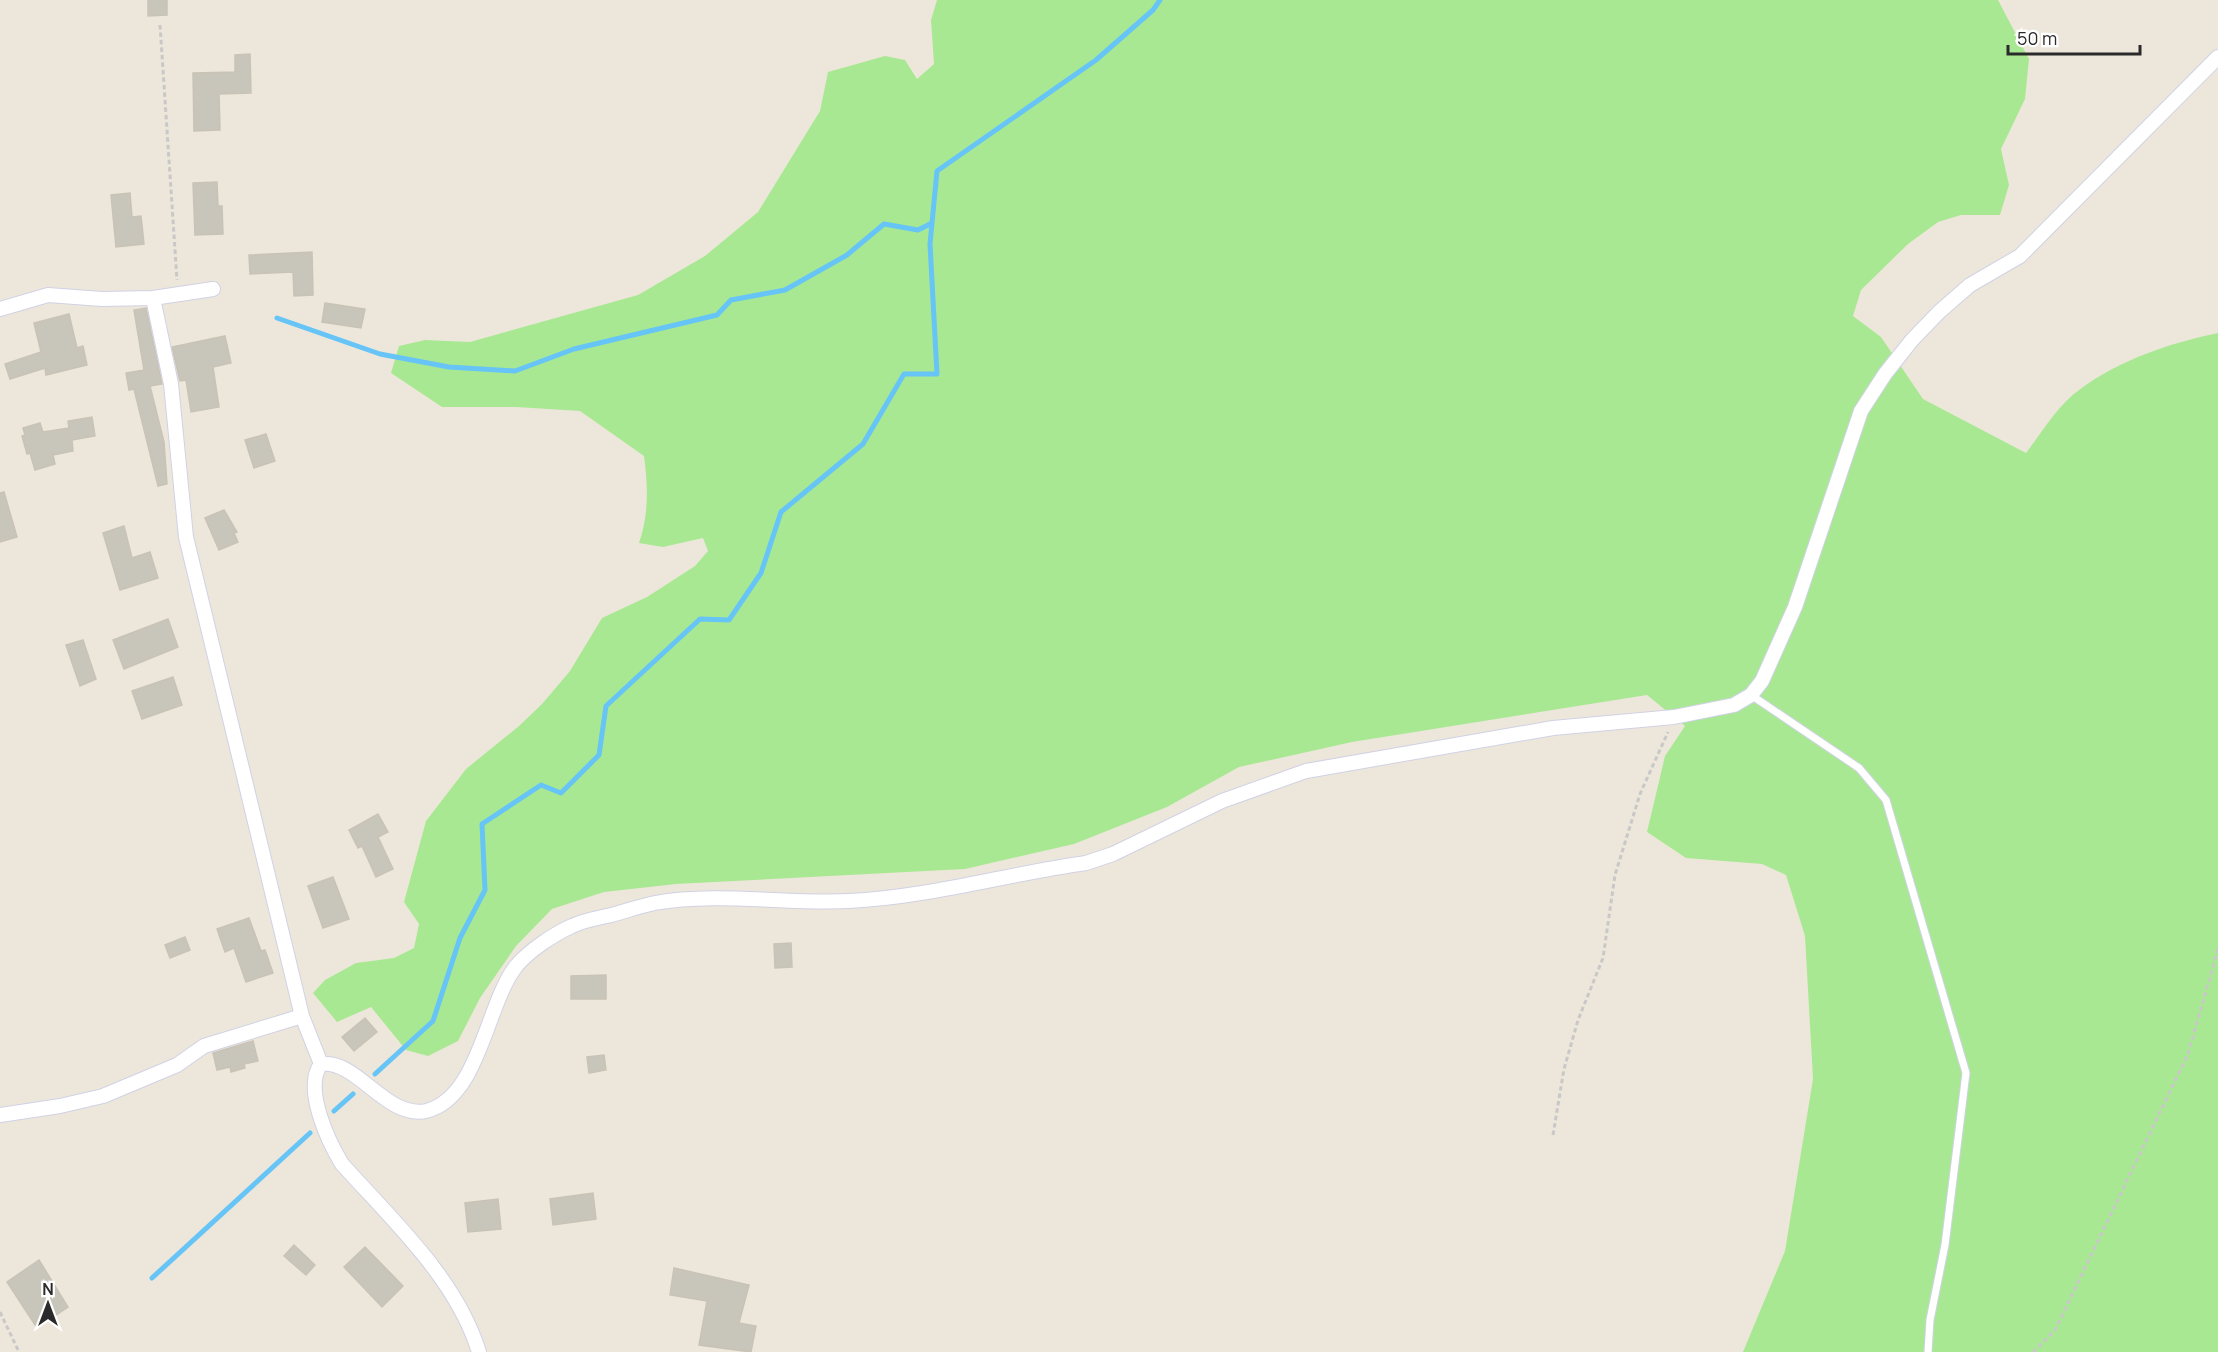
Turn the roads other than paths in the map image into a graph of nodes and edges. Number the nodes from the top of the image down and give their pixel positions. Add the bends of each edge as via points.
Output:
1 (2218, 57) edge
2 (213, 289) dead end
3 (153, 297) junction
4 (0, 309) edge
5 (1751, 695) junction
6 (302, 1017) junction
7 (321, 1064) junction
8 (0, 1115) edge
9 (479, 1352) edge
10 (1928, 1352) edge

1 - 5 street via 2020,256 1970,285 1939,312 1885,374 1861,411 1795,607 1762,681
2 - 3 street
3 - 4 street via 48,296
3 - 6 street via 171,384 186,537
5 - 7 street via 1734,705 1674,717 1553,729 1306,771 1222,801 1113,854 1086,863 911,896 848,901 724,899 656,903 573,925 517,965 494,1006 465,1078 447,1099 426,1111 405,1109 336,1065
5 - 10 lane via 1859,768 1886,800 1966,1072
6 - 7 street
6 - 8 street via 204,1046 177,1065 104,1096
7 - 9 street via 314,1075 315,1091 330,1144 342,1164 441,1279 472,1328

